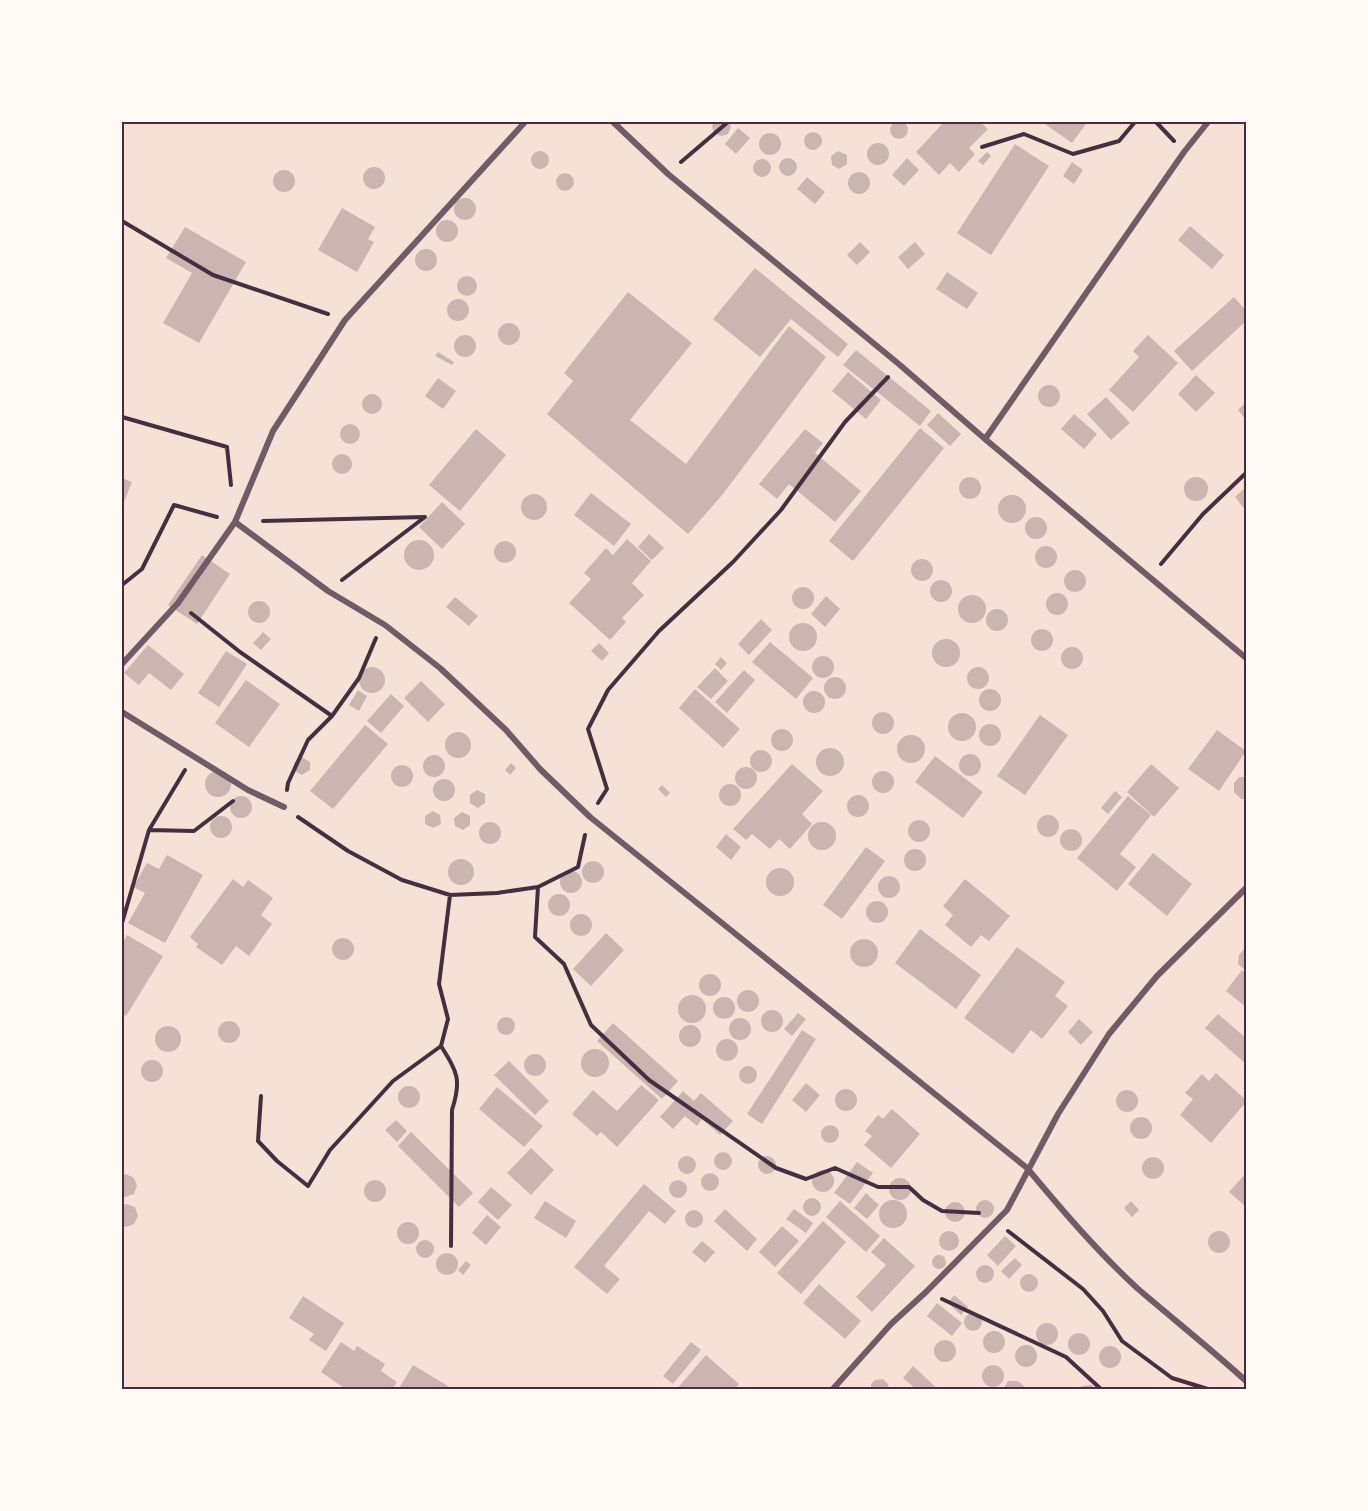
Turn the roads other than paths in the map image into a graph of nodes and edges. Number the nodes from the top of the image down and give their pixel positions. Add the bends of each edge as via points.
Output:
1 (525, 122) edge
2 (612, 122) edge
3 (1208, 122) edge
4 (985, 439) junction
5 (235, 522) junction
6 (1246, 658) edge
7 (122, 663) edge
8 (122, 712) edge
9 (284, 807) road end
10 (1246, 888) edge
11 (1027, 1168) junction
12 (1246, 1381) edge
13 (832, 1389) edge

1 - 5 street via 345,320 273,431
2 - 4 street via 668,174
3 - 4 street
4 - 6 street
5 - 7 street via 178,603
5 - 11 street via 328,591 385,625 440,668 590,817
8 - 9 street via 248,790
10 - 11 street via 1157,976 1109,1034
11 - 12 street via 1061,1210 1137,1288
11 - 13 street via 1007,1210 891,1324

